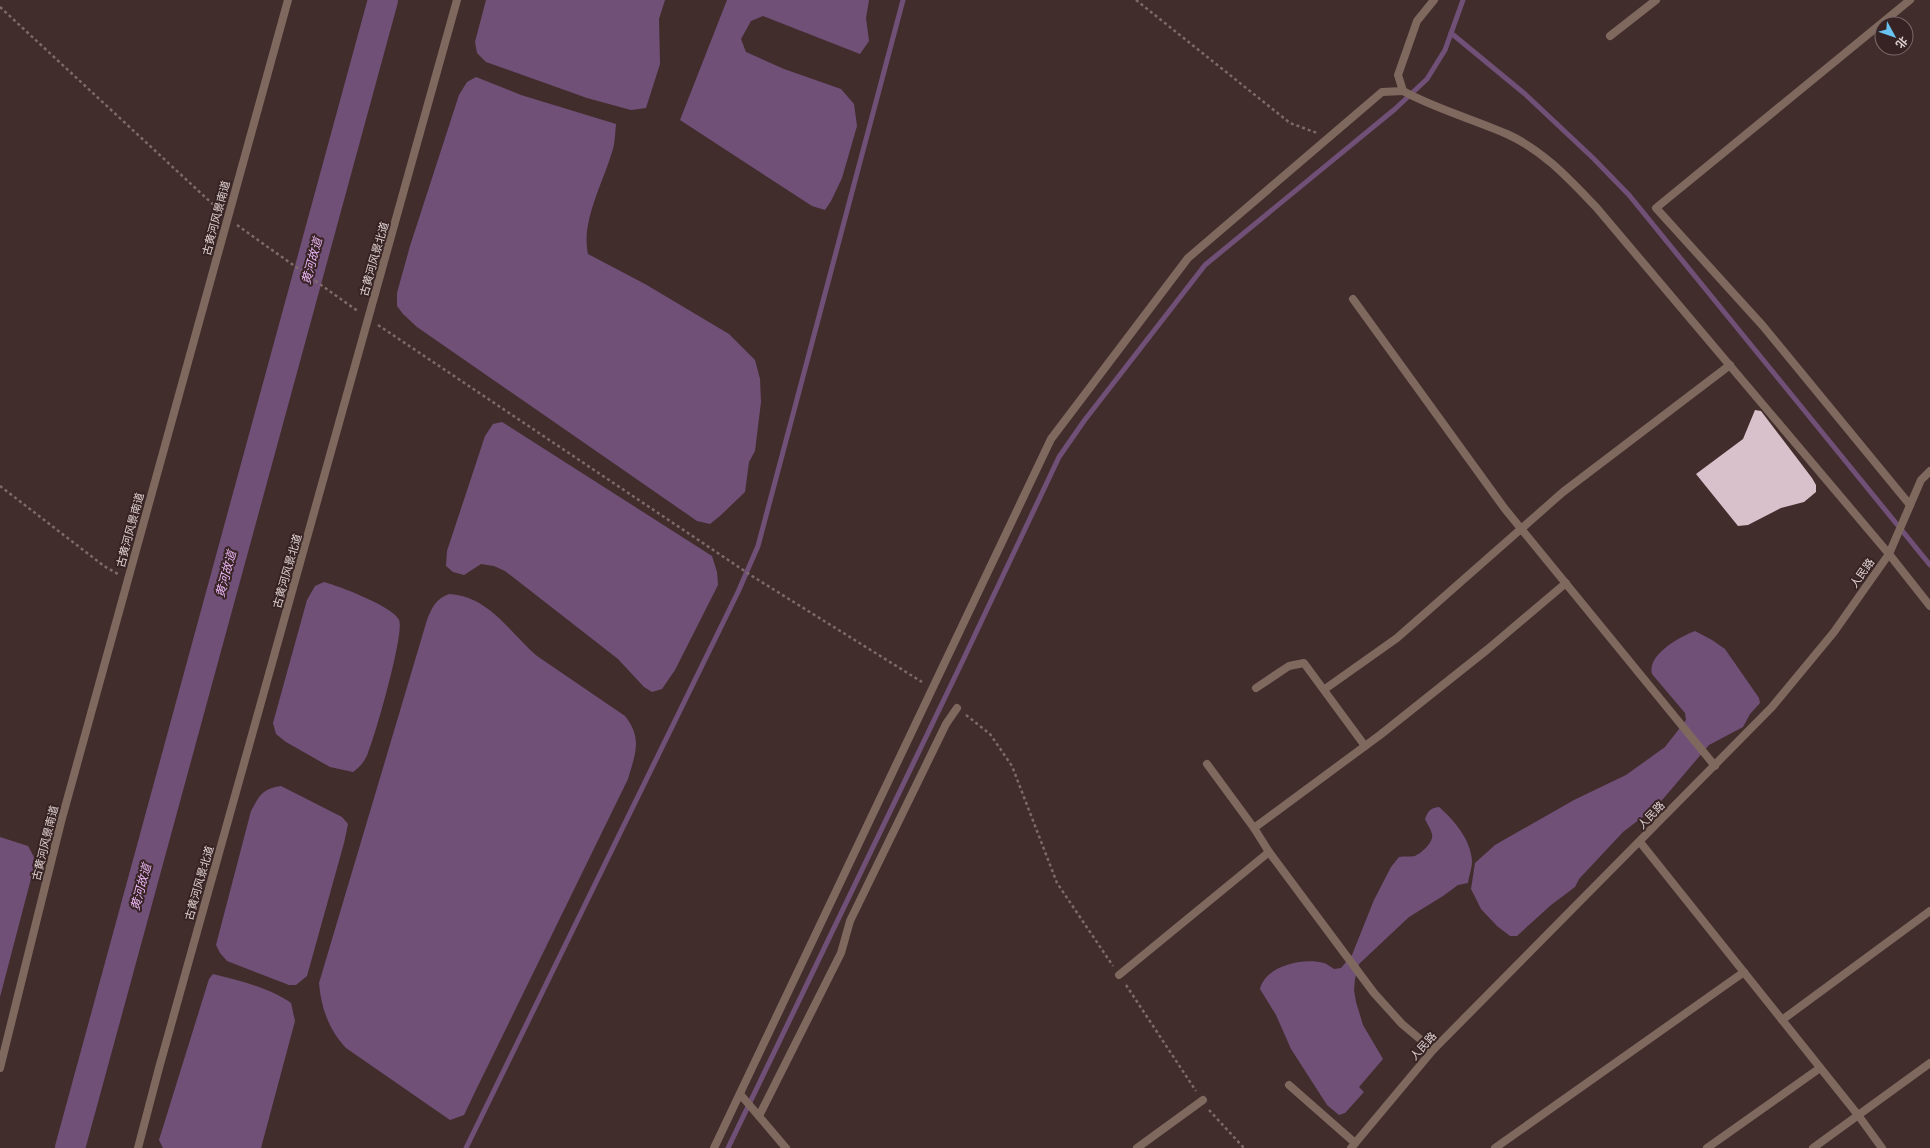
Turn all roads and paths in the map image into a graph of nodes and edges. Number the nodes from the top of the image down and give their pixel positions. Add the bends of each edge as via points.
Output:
1 (288, 0) edge
2 (457, 0) edge
3 (1136, 0) edge
4 (1434, 0) edge
5 (1656, 0) edge
6 (1910, 0) edge
7 (0, 7) edge
8 (1610, 36) dead end
9 (1403, 91) junction
10 (1328, 138) junction
11 (227, 218) junction
12 (1352, 299) dead end
13 (369, 318) junction
14 (1730, 365) junction
15 (1930, 471) edge
16 (0, 486) edge
17 (1910, 504) junction
18 (1521, 528) junction
19 (1889, 554) junction
20 (128, 577) junction
21 (1566, 583) junction
22 (1930, 606) edge
23 (1256, 688) dead end
24 (932, 689) junction
25 (1325, 690) junction
26 (957, 708) joint
27 (1365, 746) junction
28 (1207, 764) dead end
29 (1715, 766) junction
30 (1254, 828) junction
31 (1640, 842) junction
32 (1269, 852) junction
33 (1930, 911) edge
34 (1744, 972) junction
35 (1118, 975) junction
36 (1782, 1020) junction
37 (1433, 1050) junction
38 (1930, 1063) edge
39 (0, 1068) edge
40 (1820, 1068) junction
41 (1288, 1085) dead end
42 (741, 1096) junction
43 (1203, 1100) junction
44 (756, 1114) junction
45 (1858, 1115) junction
46 (1353, 1146) edge
47 (138, 1148) edge
48 (714, 1148) edge
49 (786, 1148) edge
50 (1137, 1148) edge
51 (1244, 1148) edge
52 (1495, 1148) edge
53 (1707, 1148) edge
54 (1813, 1148) edge
55 (1882, 1148) edge

1 - 11 street, 古黄河风景南道
2 - 13 street, 古黄河风景北道
3 - 10 path via 1290,123
4 - 9 street via 1417,21 1398,75
5 - 8 street
6 - 17 street via 1656,208 1763,326
7 - 11 path
9 - 10 street via 1382,92
9 - 14 street via 1417,99 1508,134 1549,160 1596,207
10 - 24 street via 1188,258 1051,439
11 - 13 path
11 - 20 street, 古黄河风景南道
12 - 18 street via 1505,510
13 - 24 path via 752,576
13 - 47 street, 古黄河风景北道
14 - 18 street via 1563,492
14 - 19 street
15 - 17 street, 人民路 via 1921,480
16 - 20 path via 104,566
17 - 19 street, 人民路
18 - 21 street
18 - 25 street via 1397,638
19 - 22 street
19 - 29 street, 人民路 via 1830,638 1772,707
20 - 39 street, 古黄河风景南道 via 61,822
21 - 27 street via 1488,649
21 - 29 street
23 - 25 street via 1289,666 1304,663
24 - 42 street
25 - 27 street
26 - 35 path via 990,734 1012,766 1057,883
26 - 44 street via 946,724 850,921 841,953
27 - 30 street
28 - 30 street
29 - 31 street, 人民路
30 - 32 street
31 - 34 street
31 - 37 street, 人民路
32 - 35 street
32 - 37 street via 1374,992 1402,1024
33 - 36 street
34 - 36 street
34 - 52 street
35 - 43 path
36 - 40 street
37 - 46 street, 人民路
38 - 45 street
40 - 45 street
40 - 53 street
41 - 46 street
42 - 44 street
42 - 48 street
43 - 50 street
43 - 51 path via 1210,1112
44 - 49 street
45 - 54 street
45 - 55 street

